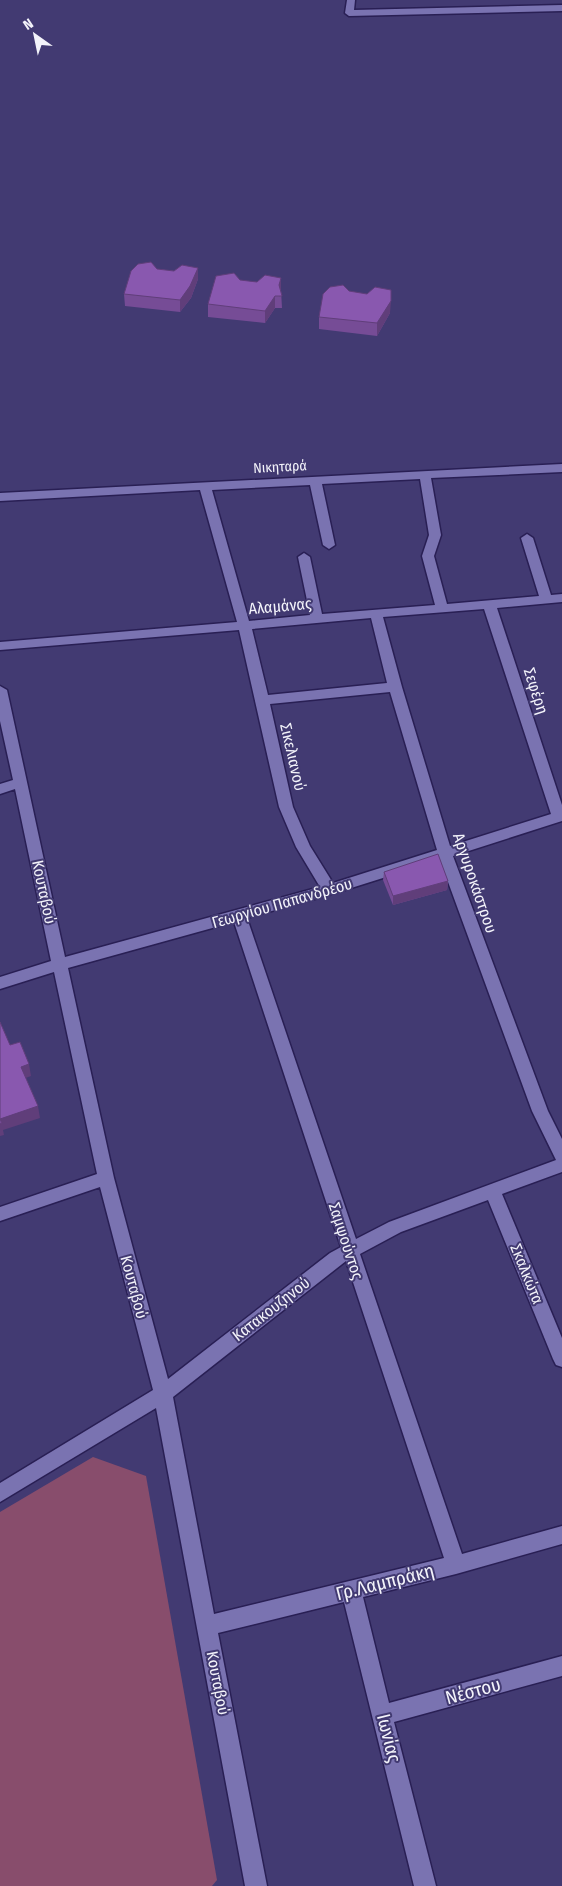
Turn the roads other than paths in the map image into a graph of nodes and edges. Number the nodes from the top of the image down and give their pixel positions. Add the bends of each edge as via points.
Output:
1 (351, 0) edge
2 (504, 0) edge
3 (562, 8) edge
4 (508, 11) junction
5 (562, 14) edge
6 (546, 19) dead end
7 (562, 468) edge
8 (425, 475) junction
9 (315, 480) junction
10 (205, 486) junction
11 (0, 497) edge
12 (528, 538) dead end
13 (329, 545) dead end
14 (304, 557) dead end
15 (562, 598) edge
16 (546, 600) junction
17 (489, 604) junction
18 (442, 608) junction
19 (376, 614) junction
20 (317, 619) junction
21 (244, 625) junction
22 (0, 646) edge
23 (395, 687) junction
24 (0, 690) edge
25 (262, 700) junction
26 (21, 782) junction
27 (0, 789) edge
28 (561, 817) edge
29 (445, 854) junction
30 (329, 890) junction
31 (239, 916) junction
32 (60, 964) junction
33 (0, 984) edge
34 (562, 1156) edge
35 (562, 1165) edge
36 (106, 1178) junction
37 (492, 1190) junction
38 (0, 1214) edge
39 (350, 1251) junction
40 (562, 1359) edge
41 (163, 1394) junction
42 (0, 1493) edge
43 (562, 1535) edge
44 (456, 1564) junction
45 (351, 1590) junction
46 (207, 1626) junction
47 (562, 1666) edge
48 (384, 1715) junction
49 (256, 1886) edge
50 (425, 1886) edge

1 - 4 street via 349,13
2 - 4 street
3 - 4 street
5 - 6 street
7 - 8 street, Νικηταρά
8 - 9 street, Νικηταρά
8 - 18 street via 435,535 428,556
9 - 10 street, Νικηταρά
9 - 13 street
10 - 11 street, Νικηταρά
10 - 21 street, Σικελιανού
12 - 16 street
14 - 20 street
15 - 16 street, Αλαμάνας
16 - 17 street, Αλαμάνας
17 - 18 street, Αλαμάνας
17 - 28 street, Σεφέρη
18 - 19 street, Αλαμάνας
19 - 20 street, Αλαμάνας
19 - 23 street, Αργυροκάστρου
20 - 21 street, Αλαμάνας
21 - 22 street, Αλαμάνας
21 - 25 street, Σικελιανού
23 - 25 street
23 - 29 street, Αργυροκάστρου
24 - 26 street, Κουταβού
25 - 30 street, Σικελιανού via 286,806 303,846
26 - 27 street
26 - 32 street, Κουταβού
28 - 29 street, Γεωργίου Παπανδρέου
29 - 30 street, Γεωργίου Παπανδρέου
29 - 34 street, Αργυροκάστρου via 540,1112
30 - 31 street, Γεωργίου Παπανδρέου
31 - 32 street, Γεωργίου Παπανδρέου
31 - 39 street, Σαμψούντος
32 - 33 street, Γεωργίου Παπανδρέου
32 - 36 street, Κουταβού
35 - 37 street, Κατακουζηνού
36 - 38 street
36 - 41 street, Κουταβού
37 - 39 street, Κατακουζηνού via 395,1228
37 - 40 street, Σκαλκώτα
39 - 41 street, Κατακουζηνού via 326,1266
39 - 44 street, Σαμψούντος
41 - 42 street, Κατακουζηνού
41 - 46 street, Κουταβού
43 - 44 street, Γρ.Λαμπράκη
44 - 45 street, Γρ.Λαμπράκη
45 - 46 street, Γρ.Λαμπράκη
45 - 48 street, Ιωνίας
46 - 49 street, Κουταβού
47 - 48 street, Νέστου
48 - 50 street, Ιωνίας

